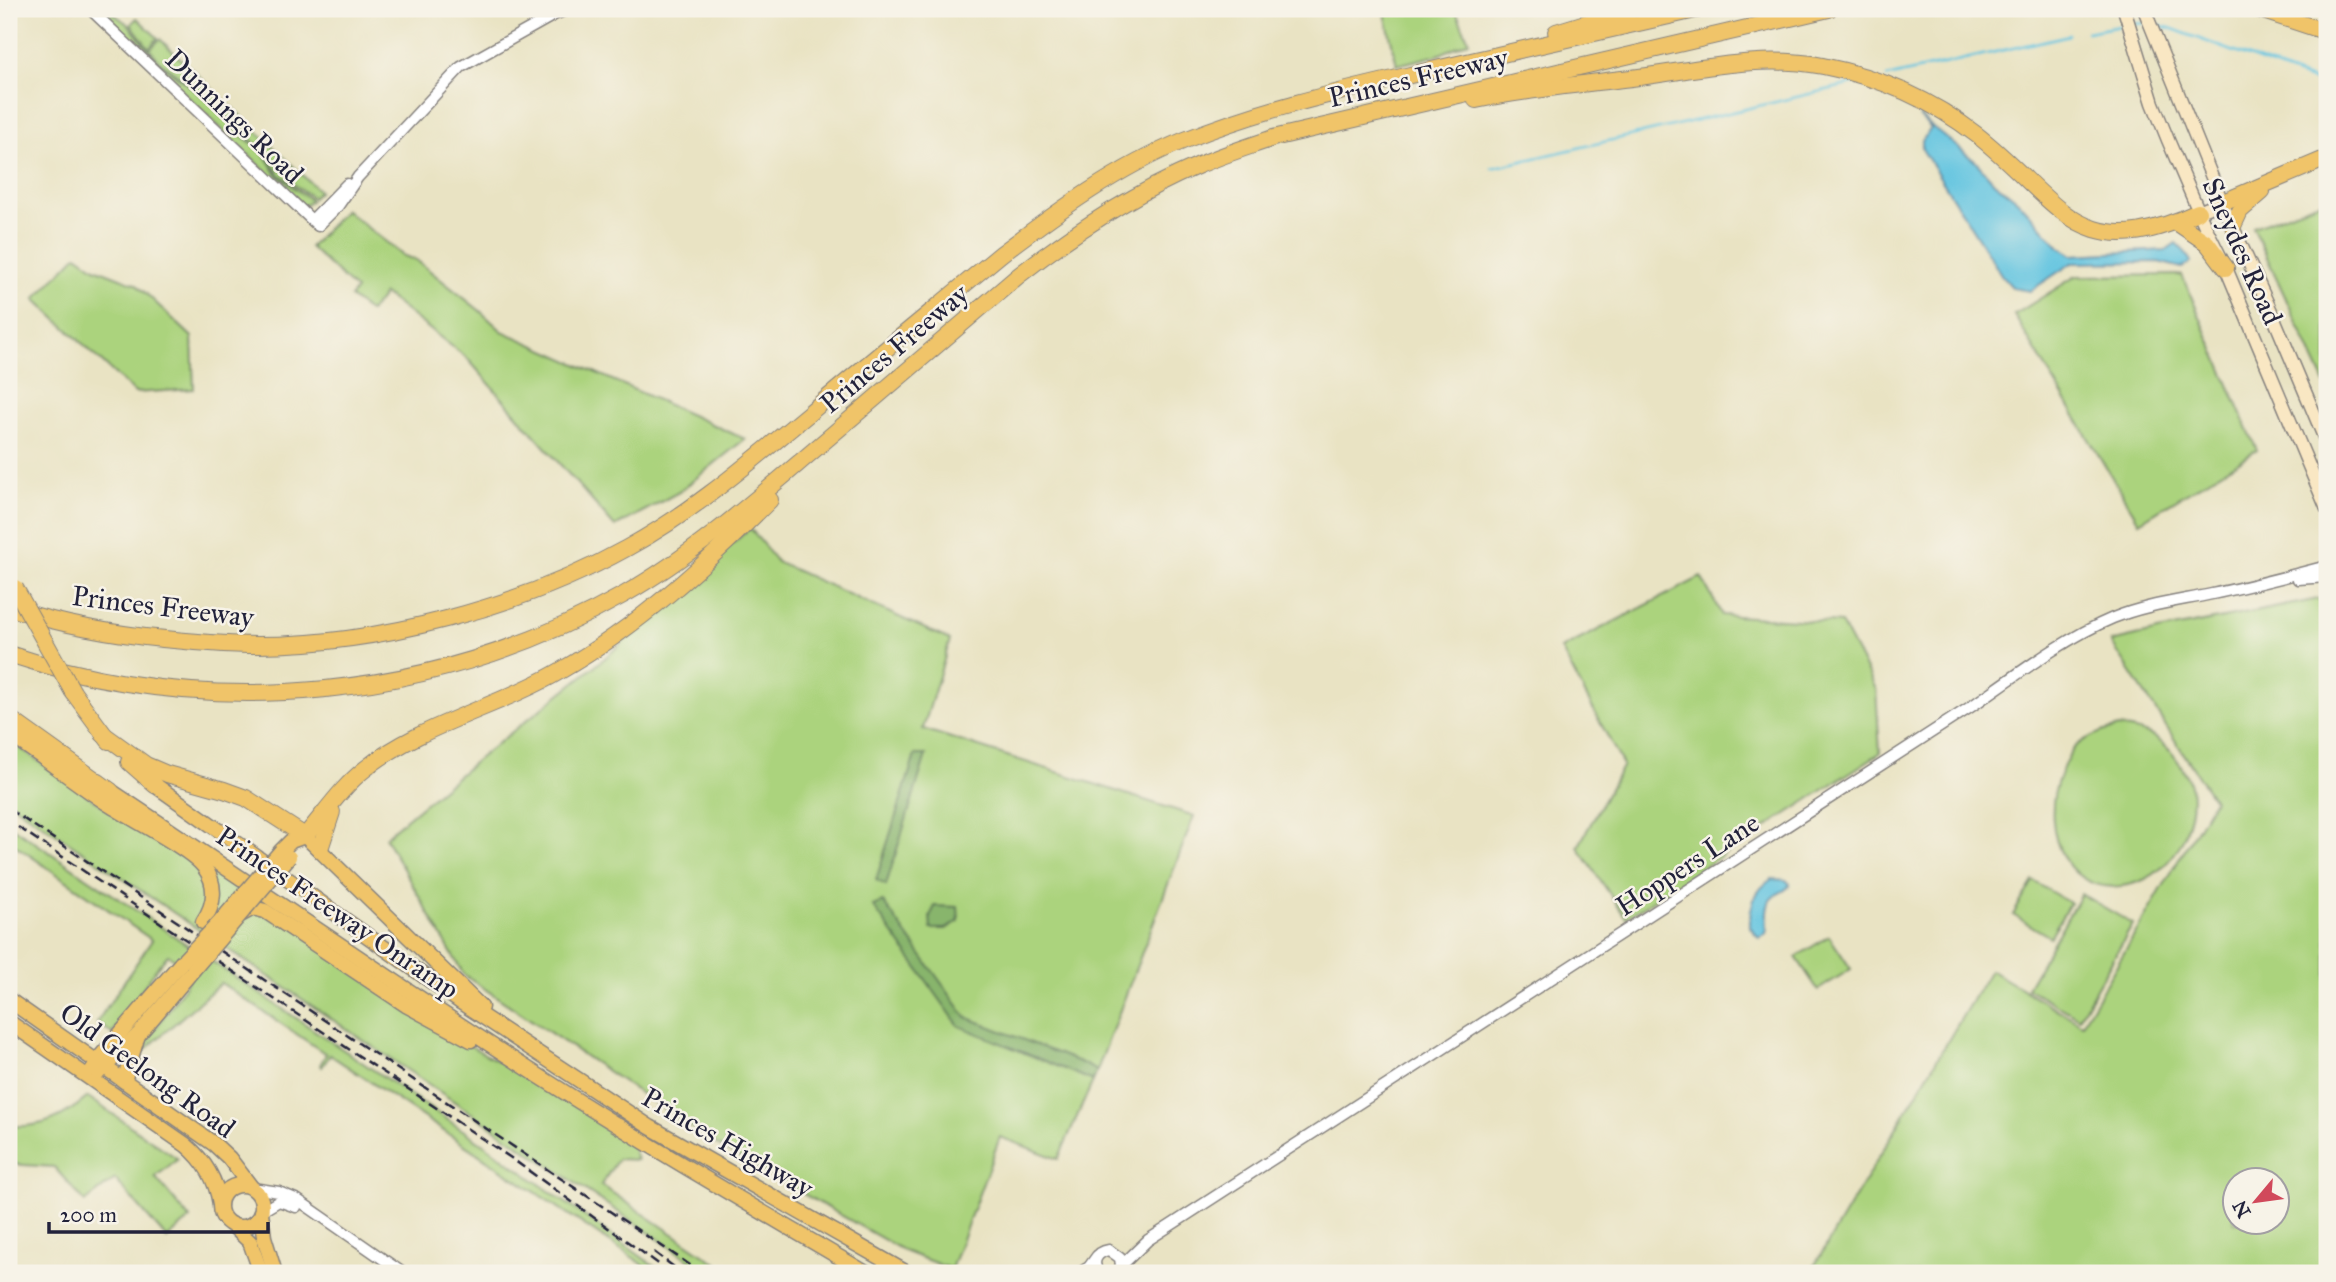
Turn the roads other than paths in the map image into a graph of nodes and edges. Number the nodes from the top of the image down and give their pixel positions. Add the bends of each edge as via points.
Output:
1 (90, 9) edge
2 (569, 9) edge
3 (1631, 9) edge
4 (1700, 9) edge
5 (1829, 9) edge
6 (2124, 9) edge
7 (2144, 9) edge
8 (2257, 9) edge
9 (2327, 32) edge
10 (1444, 67) junction
11 (1339, 122) junction
12 (2327, 158) edge
13 (2287, 175) junction
14 (2223, 202) junction
15 (2198, 212) junction
16 (2176, 222) junction
17 (2232, 226) junction
18 (2226, 268) junction
19 (851, 419) junction
20 (2327, 444) edge
21 (2327, 509) edge
22 (2327, 566) edge
23 (2327, 577) edge
24 (2274, 581) junction
25 (12, 582) edge
26 (9, 607) edge
27 (9, 654) edge
28 (9, 718) edge
29 (9, 734) edge
30 (103, 734) junction
31 (155, 786) joint
32 (111, 790) joint
33 (339, 797) junction
34 (305, 836) junction
35 (320, 849) junction
36 (285, 854) junction
37 (242, 914) junction
38 (202, 941) junction
39 (187, 967) junction
40 (9, 1000) edge
41 (9, 1022) edge
42 (139, 1034) junction
43 (528, 1046) junction
44 (101, 1065) junction
45 (538, 1074) junction
46 (91, 1078) junction
47 (124, 1082) junction
48 (650, 1127) junction
49 (637, 1137) junction
50 (251, 1187) junction
51 (220, 1204) junction
52 (262, 1212) junction
53 (232, 1225) junction
54 (334, 1229) junction
55 (1148, 1240) junction
56 (355, 1244) junction
57 (865, 1250) junction
58 (1109, 1250) junction
59 (1097, 1256) junction
60 (1119, 1270) edge
61 (261, 1273) edge
62 (275, 1273) edge
63 (390, 1273) edge
64 (403, 1273) edge
65 (866, 1273) edge
66 (878, 1273) edge
67 (907, 1273) edge
68 (1079, 1273) edge
69 (1099, 1273) edge

1 - 2 street, Dunnings Road via 315,223 338,206 358,177 464,65
3 - 10 highway
4 - 10 highway, Princes Freeway
5 - 11 highway, Princes Freeway
6 - 15 main road, Sneydes Road via 2153,103
7 - 14 main road, Sneydes Road
8 - 9 highway
10 - 26 highway, Princes Freeway via 1273,109 1184,140 1106,180 1000,254 727,481 672,520 583,569 496,604 367,636 258,645 119,633
11 - 16 highway via 1738,63 1800,63 1857,74 1910,93 1977,135 2059,212 2076,222 2123,234
11 - 19 highway, Princes Freeway via 1273,138 1198,165 1122,203 1018,276
12 - 13 highway
13 - 14 highway
13 - 17 highway via 2254,197
14 - 15 main road
14 - 17 main road, Sneydes Road
15 - 16 highway
15 - 18 main road, Sneydes Road
16 - 18 highway via 2207,243
17 - 20 main road, Sneydes Road
18 - 21 main road, Sneydes Road
19 - 27 highway, Princes Freeway via 708,538 626,593 525,642 459,665 338,690 272,694 138,686 57,670
19 - 33 highway via 737,533 622,631 533,686 402,744 365,769
22 - 24 street, Hoppers Lane
23 - 24 street, Hoppers Lane
24 - 55 street, Hoppers Lane via 2140,609 2062,646
25 - 30 highway, bridge via 73,692
28 - 32 highway
29 - 38 main road via 200,862 212,884 212,905
30 - 31 highway
30 - 34 highway via 146,765 246,798
31 - 43 main road
32 - 45 main road, Princes Freeway Onramp
33 - 34 highway
33 - 35 highway
34 - 35 main road
34 - 36 main road via 291,841
35 - 43 main road via 453,981
36 - 37 main road, bridge
36 - 38 main road, bridge
37 - 39 main road, bridge
37 - 45 main road via 253,908 265,911 406,1005
38 - 39 main road, bridge
39 - 42 main road
39 - 44 main road
40 - 44 main road, Old Geelong Road
41 - 46 main road, Old Geelong Road
42 - 44 main road
42 - 47 main road
43 - 48 main road, Princes Highway
44 - 46 main road
44 - 47 main road, Old Geelong Road
45 - 49 main road, Princes Highway
46 - 51 main road, Old Geelong Road via 195,1152 212,1176
47 - 50 main road, Old Geelong Road via 219,1148
48 - 49 main road
48 - 57 main road, Princes Highway
49 - 65 main road, Princes Highway
50 - 51 main road via 231,1187
50 - 52 main road via 261,1198
50 - 54 street via 289,1195
51 - 53 main road
52 - 53 main road via 250,1225
52 - 54 street via 275,1202 286,1202
52 - 62 main road
53 - 61 main road via 250,1242
54 - 56 street
55 - 58 street, Hoppers Lane
55 - 60 street, Hoppers Lane
56 - 63 street
56 - 64 street
57 - 66 main road
57 - 67 main road, Princes Highway
58 - 59 street, Hoppers Lane
58 - 60 street via 1120,1258
59 - 68 street
59 - 69 street via 1094,1264

